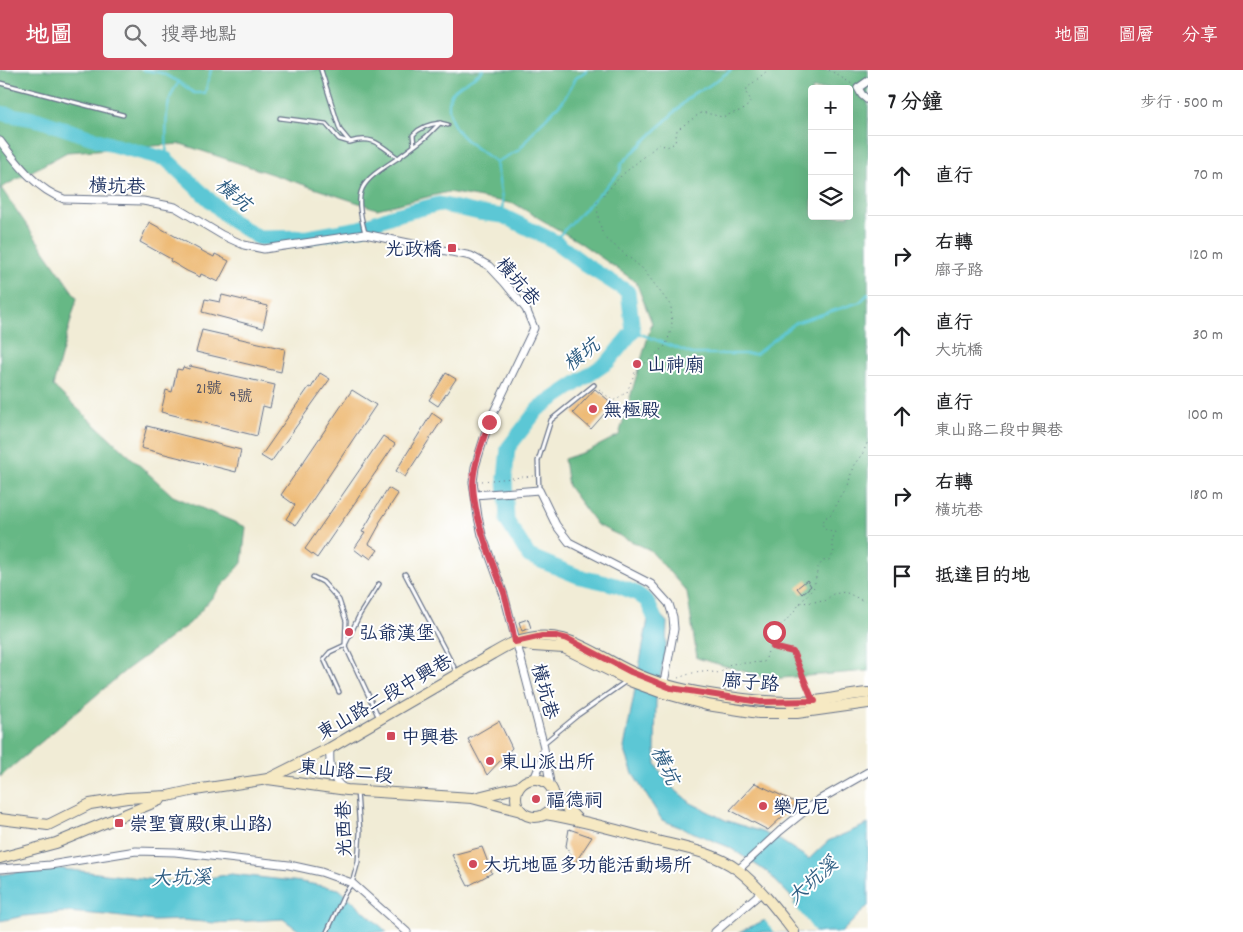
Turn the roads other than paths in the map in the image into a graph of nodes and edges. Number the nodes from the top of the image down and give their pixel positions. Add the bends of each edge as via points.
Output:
1 (321, 70) edge
2 (868, 80) edge
3 (0, 83) edge
4 (868, 100) edge
5 (123, 115) dead end
6 (280, 118) dead end
7 (440, 123) junction
8 (448, 125) dead end
9 (0, 141) edge
10 (350, 142) junction
11 (414, 146) junction
12 (398, 158) junction
13 (365, 234) junction
14 (594, 385) road end
15 (539, 490) junction
16 (475, 495) junction
17 (405, 574) dead end
18 (314, 577) dead end
19 (380, 584) dead end
20 (515, 642) junction
21 (345, 645) junction
22 (458, 674) junction
23 (630, 677) junction
24 (662, 689) junction
25 (339, 692) dead end
26 (868, 693) edge
27 (868, 703) edge
28 (380, 719) junction
29 (543, 743) junction
30 (330, 748) junction
31 (868, 772) edge
32 (268, 779) junction
33 (534, 779) junction
34 (519, 787) junction
35 (352, 790) junction
36 (553, 792) junction
37 (168, 796) junction
38 (472, 798) junction
39 (521, 811) junction
40 (545, 814) junction
41 (0, 819) edge
42 (578, 820) junction
43 (0, 858) edge
44 (742, 867) junction
45 (0, 869) edge
46 (352, 883) junction
47 (762, 892) junction
48 (327, 932) edge
49 (407, 932) edge
50 (715, 932) edge
51 (794, 932) edge

1 - 10 lane via 340,130
2 - 4 street via 858,88
3 - 5 lane
6 - 10 lane via 326,124 338,140
7 - 8 lane
7 - 11 lane
7 - 11 lane via 427,125 416,132 413,135
9 - 13 street, 橫坑巷 via 16,162 56,196 175,206 244,245 264,249
10 - 12 lane via 361,139 375,141
11 - 12 lane
12 - 13 lane via 363,184 360,215
13 - 16 street, 橫坑巷 via 470,256 489,266 526,309 534,328 489,422 475,467
14 - 15 lane via 551,420 538,461
15 - 16 street
15 - 24 street via 556,525 569,542 651,584 669,604 674,630
16 - 20 street, 橫坑巷 via 482,534 504,595
17 - 22 lane
18 - 21 lane via 339,600 346,621
19 - 21 lane
20 - 22 main road, 東山路二段中興巷
20 - 23 main road via 564,648
20 - 29 street, 橫坑巷
21 - 25 lane via 324,659
21 - 28 lane
22 - 28 main road, 東山路二段中興巷
23 - 24 main road
23 - 29 lane
24 - 26 main road, 廍子路 via 760,702 815,701
24 - 27 main road, 廍子路 via 707,705 759,712 797,713
28 - 30 main road, 東山路二段中興巷
29 - 33 street via 542,760
29 - 36 street, 橫坑巷
30 - 32 main road, 東山路二段中興巷
30 - 35 street via 332,775 340,786
31 - 44 street via 817,801
32 - 35 main road, 東山路二段
32 - 37 main road, 東山路二段
33 - 34 main road
33 - 36 main road via 541,780
34 - 38 main road
34 - 39 main road via 516,799
35 - 38 main road, 東山路二段
35 - 46 lane, 光西巷 via 360,832 360,856
36 - 40 main road via 552,807
36 - 42 main road
37 - 41 main road, 東山路二段 via 90,804 48,826
37 - 43 main road, 東山路二段 via 56,842
38 - 39 main road, 東山路二段
39 - 40 main road via 531,817
40 - 42 main road
42 - 44 main road via 694,850
44 - 47 main road
45 - 46 street via 50,865 136,851 174,852 289,865
46 - 48 lane, 光西巷
46 - 49 street
47 - 50 street
47 - 51 main road

